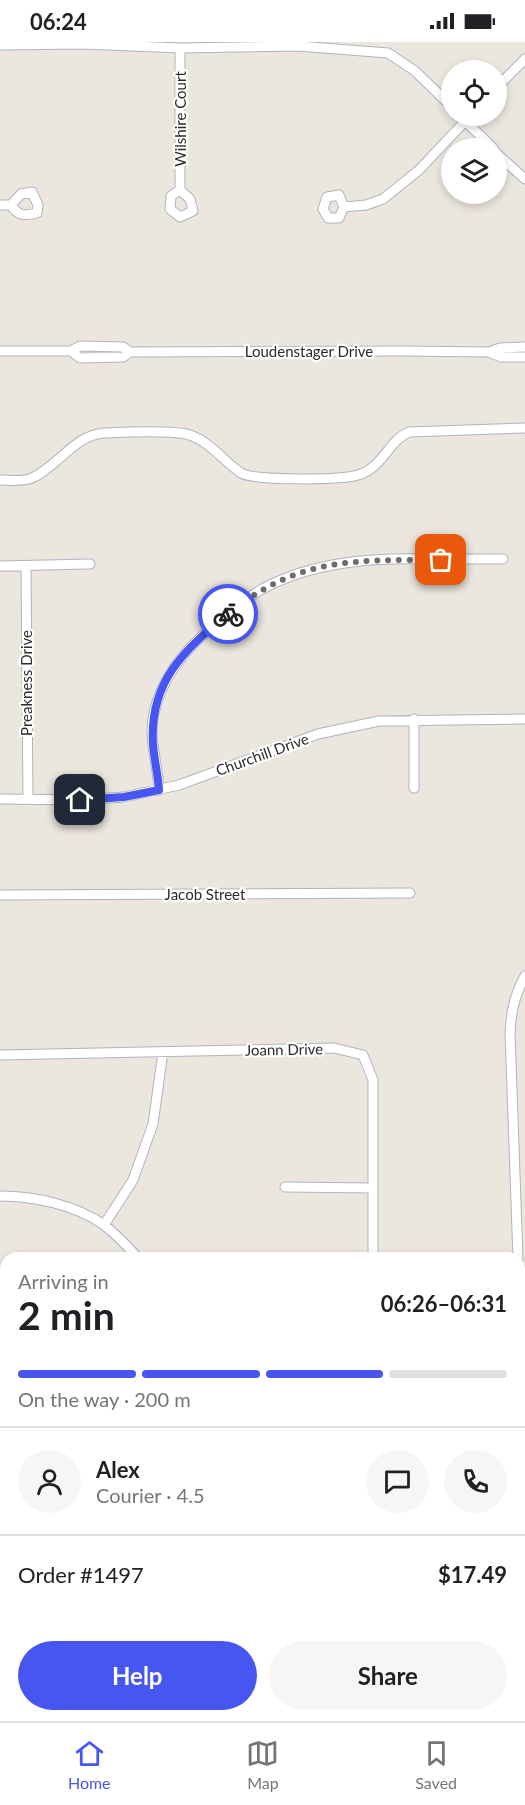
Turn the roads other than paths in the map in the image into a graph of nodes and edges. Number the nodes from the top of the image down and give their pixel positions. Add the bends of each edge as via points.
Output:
1 (0, 45) edge
2 (180, 48) junction
3 (525, 59) edge
4 (507, 77) edge
5 (441, 95) edge
6 (457, 126) edge
7 (473, 126) edge
8 (484, 138) edge
9 (507, 163) edge
10 (525, 179) edge
11 (180, 190) dead end
12 (11, 204) dead end
13 (0, 205) edge
14 (344, 207) dead end
15 (525, 347) edge
16 (0, 351) edge
17 (489, 352) junction
18 (525, 357) edge
19 (525, 428) edge
20 (0, 480) edge
21 (503, 559) dead end
22 (90, 564) dead end
23 (0, 566) edge
24 (26, 566) junction
25 (414, 719) junction
26 (525, 719) edge
27 (414, 788) dead end
28 (159, 790) junction
29 (0, 799) edge
30 (28, 799) junction
31 (410, 893) dead end
32 (0, 895) edge
33 (525, 976) edge
34 (163, 1052) junction
35 (0, 1055) edge
36 (525, 1148) edge
37 (514, 1149) junction
38 (285, 1187) dead end
39 (372, 1188) junction
40 (0, 1196) edge
41 (104, 1225) junction
42 (132, 1252) edge
43 (373, 1252) edge
44 (518, 1252) edge

1 - 2 street
2 - 5 street via 298,46 388,53 416,71
2 - 11 street, Wilshire Court
3 - 4 street
6 - 14 street via 419,170 383,199
7 - 8 street
9 - 10 street
12 - 13 street
15 - 17 street, Loudenstager Drive
16 - 17 street, Loudenstager Drive via 71,351 80,358 123,357 130,352
17 - 18 street, Loudenstager Drive via 501,357
19 - 20 street via 409,432 400,436 369,471 329,478 247,476 187,434 104,433 82,440 31,479
21 - 28 street via 326,564 270,585 246,599 205,632 168,673 153,715
22 - 24 street
23 - 24 street
24 - 30 street, Preakness Drive
25 - 26 street, Churchill Drive
25 - 27 street
25 - 28 street, Churchill Drive via 379,721 318,734
28 - 30 street, Churchill Drive via 124,797
29 - 30 street, Churchill Drive
31 - 32 street, Jacob Street
33 - 37 street via 512,1011 510,1034
34 - 35 street, Joann Drive
34 - 39 street, Joann Drive via 334,1048 363,1055 373,1080
34 - 41 street via 153,1124 133,1180
36 - 37 street
37 - 44 street
38 - 39 street
39 - 43 street, Joann Drive
40 - 41 street via 19,1196 66,1208
41 - 42 street

